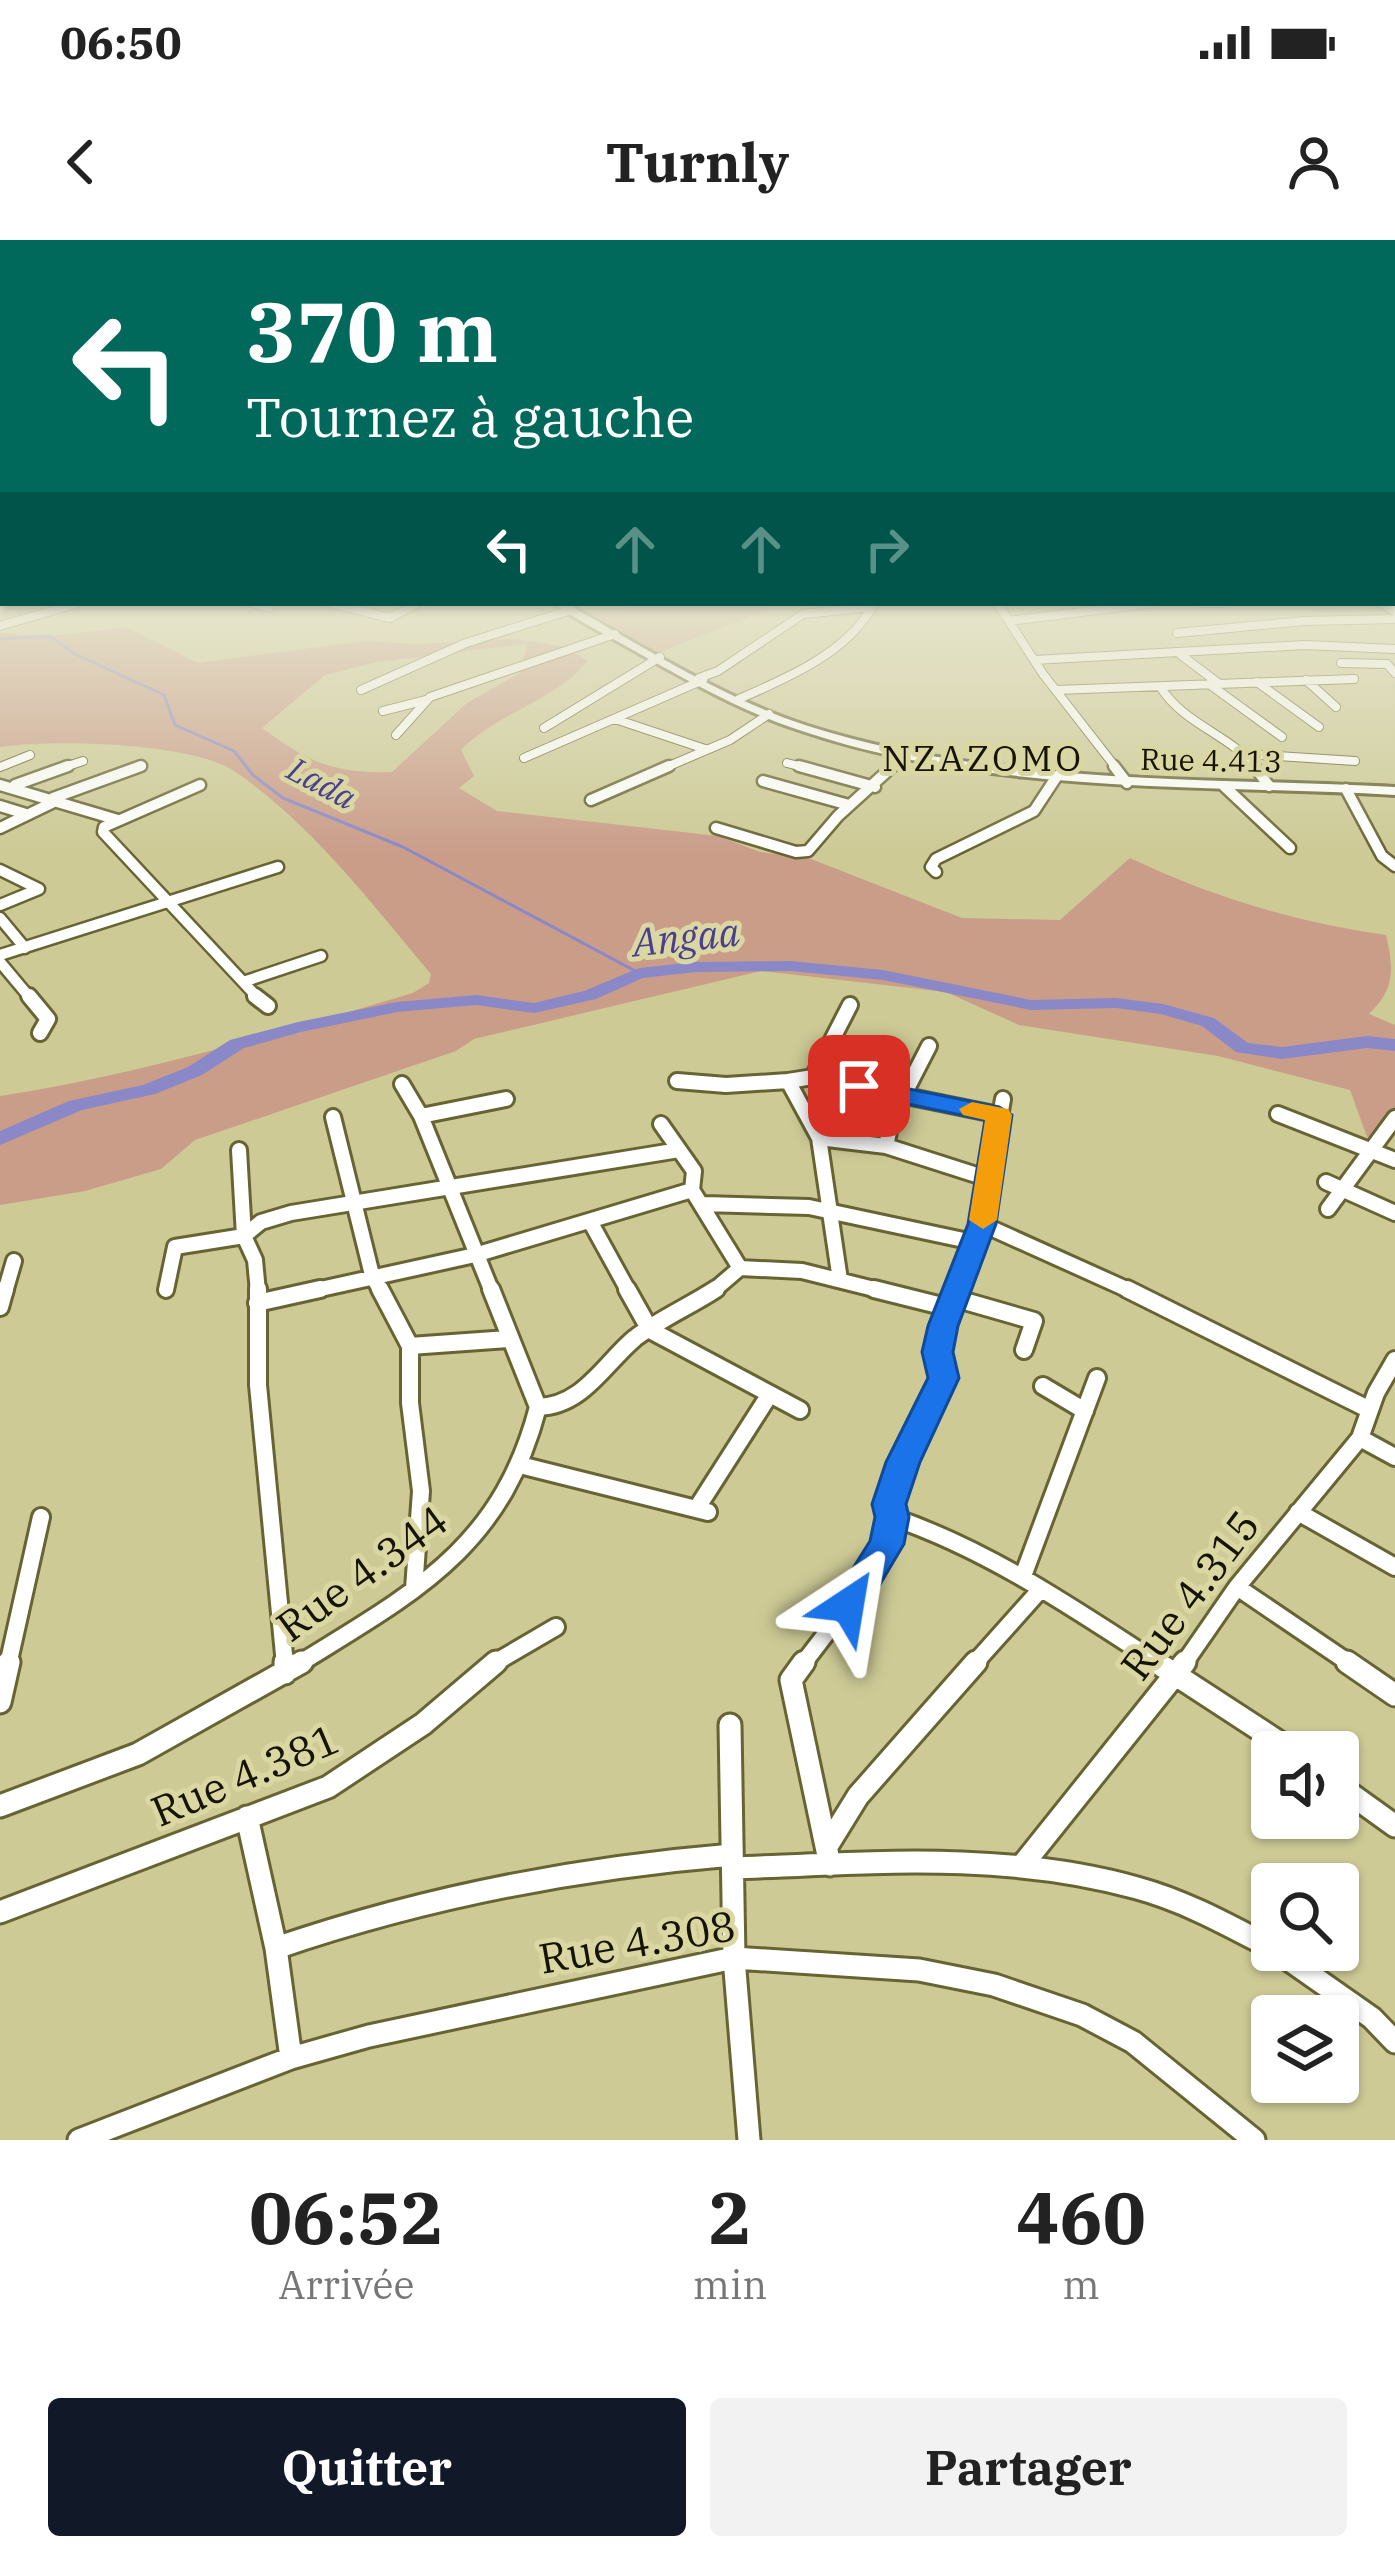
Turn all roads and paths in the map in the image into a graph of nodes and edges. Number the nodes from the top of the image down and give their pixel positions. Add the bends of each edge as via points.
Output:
1 (389, 677) edge
2 (493, 677) edge
3 (628, 677) edge
4 (697, 677) edge
5 (705, 677) edge
6 (786, 677) edge
7 (1046, 677) edge
8 (1206, 677) edge
9 (701, 679) junction
10 (1354, 679) dead end
11 (1306, 680) junction
12 (1257, 682) junction
13 (1213, 683) junction
14 (1161, 688) junction
15 (361, 689) dead end
16 (1056, 690) junction
17 (739, 699) junction
18 (426, 700) junction
19 (1336, 707) dead end
20 (383, 711) dead end
21 (769, 714) junction
22 (616, 719) junction
23 (1319, 727) dead end
24 (544, 728) dead end
25 (396, 735) dead end
26 (1282, 737) dead end
27 (705, 749) junction
28 (908, 752) junction
29 (1245, 754) junction
30 (30, 755) dead end
31 (524, 758) dead end
32 (83, 760) dead end
33 (1355, 761) dead end
34 (787, 763) dead end
35 (142, 766) dead end
36 (0, 767) edge
37 (1058, 776) junction
38 (763, 781) dead end
39 (1127, 783) junction
40 (200, 785) dead end
41 (5, 786) edge
42 (1224, 786) junction
43 (1269, 786) junction
44 (875, 787) junction
45 (1346, 789) junction
46 (1395, 791) edge
47 (56, 799) junction
48 (591, 800) dead end
49 (849, 805) junction
50 (0, 806) edge
51 (26, 814) junction
52 (118, 820) junction
53 (0, 828) edge
54 (716, 829) dead end
55 (1291, 848) dead end
56 (1395, 866) edge
57 (278, 867) dead end
58 (0, 870) edge
59 (936, 872) dead end
60 (170, 903) junction
61 (0, 905) edge
62 (0, 918) edge
63 (25, 947) junction
64 (321, 956) dead end
65 (0, 958) edge
66 (246, 981) junction
67 (850, 1005) dead end
68 (268, 1006) dead end
69 (40, 1033) dead end
70 (929, 1046) dead end
71 (813, 1078) junction
72 (677, 1081) dead end
73 (788, 1082) junction
74 (402, 1084) dead end
75 (905, 1095) junction
76 (506, 1100) dead end
77 (1278, 1114) dead end
78 (421, 1116) junction
79 (333, 1118) dead end
80 (1395, 1118) edge
81 (661, 1124) dead end
82 (819, 1138) junction
83 (886, 1146) junction
84 (239, 1150) dead end
85 (679, 1150) junction
86 (1371, 1151) junction
87 (1395, 1160) edge
88 (989, 1179) junction
89 (1326, 1183) dead end
90 (450, 1190) junction
91 (692, 1190) junction
92 (1343, 1190) junction
93 (356, 1204) junction
94 (704, 1204) junction
95 (833, 1206) junction
96 (1328, 1209) dead end
97 (1395, 1213) edge
98 (591, 1223) junction
99 (982, 1224) junction
100 (244, 1236) junction
101 (973, 1242) junction
102 (476, 1256) junction
103 (14, 1262) dead end
104 (740, 1268) junction
105 (372, 1275) junction
106 (840, 1280) junction
107 (166, 1290) dead end
108 (257, 1303) junction
109 (952, 1303) junction
110 (0, 1307) edge
111 (650, 1330) junction
112 (508, 1339) junction
113 (410, 1346) junction
114 (1024, 1350) dead end
115 (1394, 1362) edge
116 (1097, 1378) dead end
117 (1043, 1386) dead end
118 (768, 1397) junction
119 (538, 1407) junction
120 (1370, 1410) junction
121 (800, 1411) dead end
122 (1085, 1411) junction
123 (1360, 1438) junction
124 (1395, 1457) edge
125 (520, 1465) junction
126 (1298, 1512) junction
127 (41, 1517) dead end
128 (892, 1517) junction
129 (1395, 1567) edge
130 (1023, 1576) junction
131 (1237, 1587) junction
132 (1041, 1588) junction
133 (414, 1589) junction
134 (556, 1627) dead end
135 (286, 1673) junction
136 (1175, 1677) junction
137 (1395, 1695) edge
138 (0, 1702) edge
139 (730, 1725) dead end
140 (1261, 1731) edge
141 (1359, 1800) edge
142 (0, 1806) edge
143 (247, 1817) junction
144 (1395, 1826) edge
145 (830, 1854) junction
146 (733, 1862) junction
147 (1024, 1863) junction
148 (0, 1912) edge
149 (1251, 1936) edge
150 (276, 1948) junction
151 (734, 1958) junction
152 (1305, 1971) edge
153 (1395, 2042) edge
154 (291, 2058) junction
155 (79, 2140) edge
156 (749, 2140) edge
157 (1254, 2140) edge

1 - 15 street
2 - 18 street
3 - 24 street
4 - 9 street, Rue 4.413
5 - 9 street
6 - 17 street
7 - 16 street
8 - 13 street
9 - 17 street, Rue 4.413
9 - 22 street
10 - 11 street
11 - 12 street
11 - 19 street
12 - 13 street
12 - 23 street
13 - 14 street
13 - 26 street
14 - 16 street
14 - 29 street via 1174,708
16 - 39 street
17 - 21 street, Rue 4.413
18 - 20 street
18 - 25 street
21 - 27 street
21 - 28 street, Rue 4.413
22 - 27 street
22 - 31 street
27 - 48 street
28 - 37 street, Rue 4.413
28 - 44 street
29 - 33 street
29 - 43 street
30 - 36 street
32 - 41 street
34 - 44 street
35 - 47 street
37 - 39 street, Rue 4.413
37 - 59 street via 1034,811 936,859
38 - 49 street
39 - 42 street, Rue 4.413
40 - 52 street
41 - 47 street
42 - 43 street, Rue 4.413
42 - 55 street
43 - 45 street, Rue 4.413
44 - 49 street
45 - 46 street, Rue 4.413
45 - 56 street
47 - 51 street
47 - 52 street
49 - 54 street via 805,852
50 - 51 street
51 - 53 street
52 - 60 street via 103,832
57 - 60 street
58 - 61 street via 39,889
60 - 63 street
60 - 66 street
62 - 63 street
63 - 65 street
64 - 66 street
65 - 69 street via 48,1019
66 - 68 street
67 - 71 street
70 - 75 street
71 - 73 street
71 - 75 street
72 - 73 street
73 - 82 street
74 - 78 street
75 - 83 street
75 - 88 street via 1001,1107
76 - 78 street
77 - 86 street
78 - 90 street
79 - 93 street
80 - 86 street
81 - 85 street
82 - 83 street
82 - 95 street
83 - 88 street
84 - 100 street
85 - 90 street
85 - 91 street via 694,1172
86 - 87 street
86 - 92 street
88 - 99 street
89 - 92 street
90 - 93 street
90 - 102 street
91 - 94 street
91 - 98 street
92 - 96 street
92 - 97 street
93 - 100 street via 261,1222
93 - 105 street
94 - 95 street
94 - 104 street
95 - 101 street
95 - 106 street
98 - 102 street
98 - 111 street
99 - 101 street
99 - 120 street
100 - 107 street via 176,1247
100 - 108 street via 257,1269
101 - 109 street
102 - 105 street
102 - 112 street
103 - 110 street
104 - 106 street
104 - 111 street
105 - 108 street
105 - 113 street
106 - 109 street
108 - 135 street
109 - 114 street via 1034,1321
109 - 128 street via 938,1352 944,1378 903,1462
111 - 118 street
111 - 119 street via 568,1400
112 - 113 street
112 - 119 street
113 - 133 street via 421,1491
115 - 120 street, Rue 4.315
116 - 122 street
117 - 122 street
118 - 121 street
118 - 125 street via 703,1510
119 - 125 street, Rue 4.344
120 - 123 street, Rue 4.315
122 - 130 street
123 - 124 street
123 - 126 street, Rue 4.315
125 - 133 street, Rue 4.344 via 471,1542
126 - 129 street
126 - 131 street, Rue 4.315
127 - 138 street
128 - 130 street
128 - 145 street via 887,1544 791,1680
130 - 132 street
131 - 136 street, Rue 4.315
131 - 137 street
132 - 136 street
132 - 145 street via 858,1796
133 - 135 street, Rue 4.344
134 - 143 street, Rue 4.381 via 482,1671 423,1724 328,1787
135 - 142 street, Rue 4.344 via 120,1765
136 - 140 street
136 - 147 street, Rue 4.315
139 - 146 street
141 - 144 street
143 - 148 street, Rue 4.381
143 - 150 street
145 - 146 street
145 - 147 street
146 - 150 street via 656,1860 484,1892
146 - 151 street
147 - 149 street via 1121,1880 1192,1904
150 - 154 street
151 - 154 street, Rue 4.308
151 - 156 street
151 - 157 street, Rue 4.308 via 919,1970 1082,2015 1132,2042
152 - 153 street
154 - 155 street, Rue 4.308

